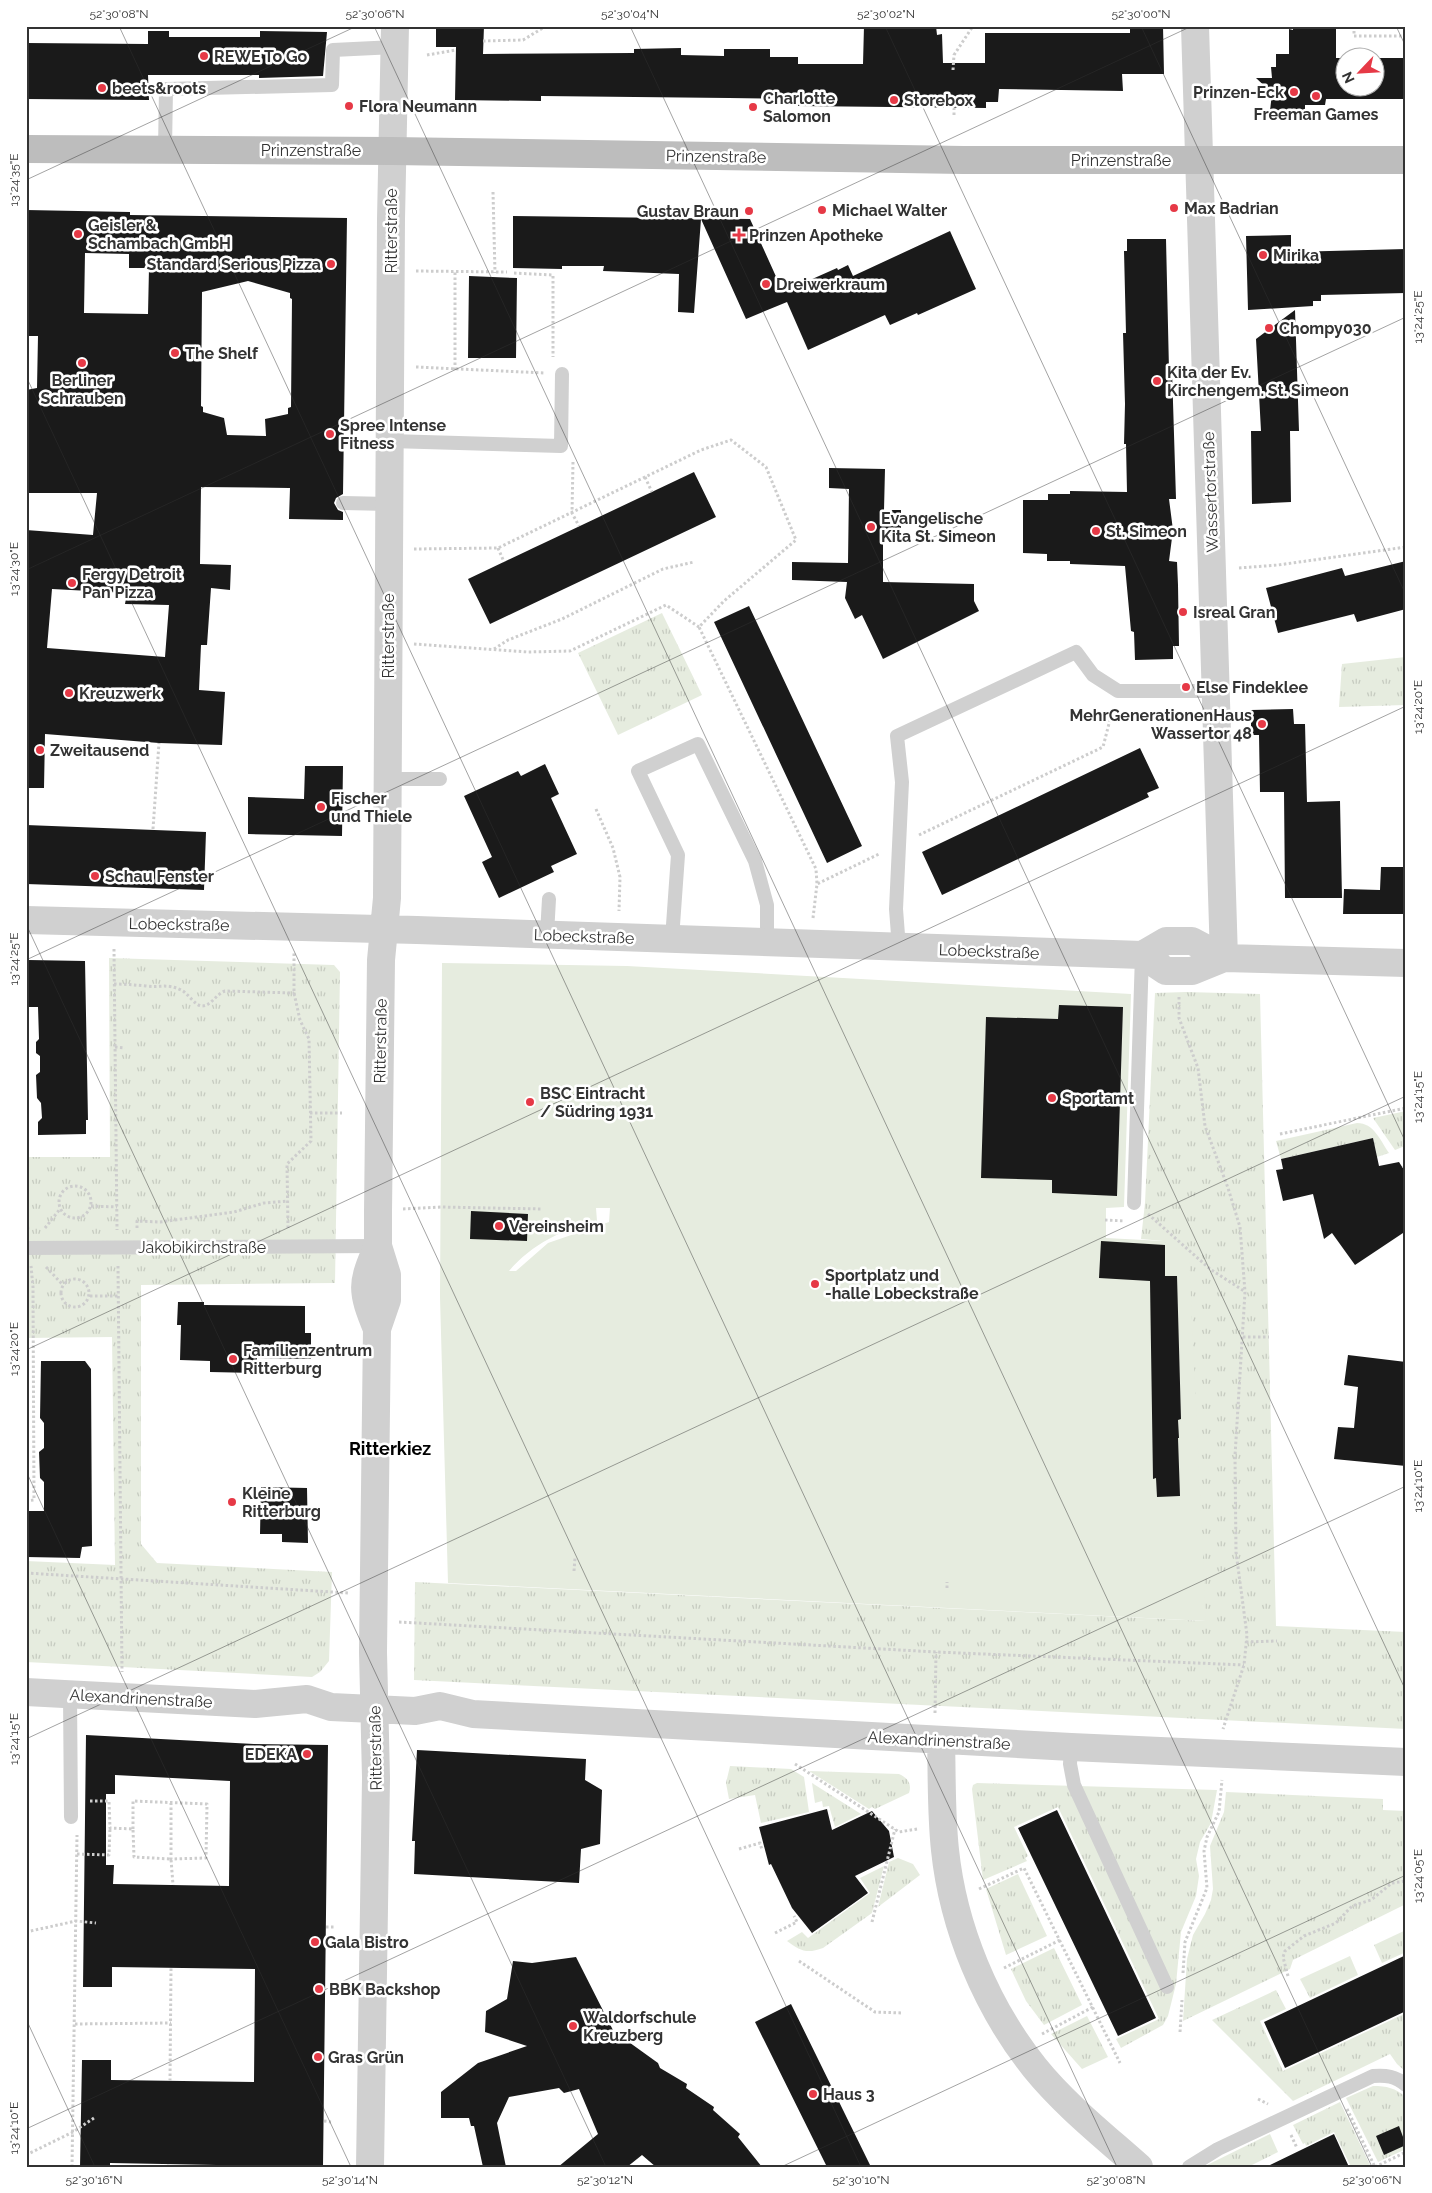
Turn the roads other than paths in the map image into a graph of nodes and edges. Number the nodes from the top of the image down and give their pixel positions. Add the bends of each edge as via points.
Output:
1 (1196, 26) edge
2 (395, 36) edge
3 (26, 149) edge
4 (165, 149) junction
5 (392, 151) junction
6 (1198, 159) junction
7 (1406, 160) edge
8 (558, 373) road end
9 (390, 441) junction
10 (343, 503) dead end
11 (389, 504) junction
12 (1217, 691) junction
13 (440, 779) dead end
14 (387, 780) junction
15 (549, 899) dead end
16 (26, 920) edge
17 (384, 929) junction
18 (547, 934) junction
19 (672, 939) junction
20 (767, 944) junction
21 (899, 948) junction
22 (1142, 955) junction
23 (1224, 958) junction
24 (1406, 963) edge
25 (1134, 1203) road end
26 (378, 1246) junction
27 (28, 1248) edge
28 (26, 1692) edge
29 (70, 1695) junction
30 (374, 1709) junction
31 (941, 1740) junction
32 (1071, 1747) junction
33 (1406, 1762) edge
34 (74, 1822) road end
35 (1168, 1987) dead end
36 (1406, 2086) edge
37 (370, 2167) edge
38 (1139, 2167) edge
39 (1189, 2167) edge

1 - 6 street, Wassertorstraße
2 - 4 lane via 333,50 332,85 166,89
2 - 5 street, Ritterstraße
3 - 4 main road, Prinzenstraße
4 - 5 main road, Prinzenstraße
5 - 6 main road, Prinzenstraße via 963,160
5 - 9 street, Ritterstraße
6 - 7 main road, Prinzenstraße
6 - 12 street, Wassertorstraße
8 - 9 lane via 561,446
9 - 11 street, Ritterstraße
10 - 11 lane
11 - 14 street, Ritterstraße
12 - 21 lane via 1118,691 1093,676 1076,652 897,736 902,782 896,909
12 - 23 street, Wassertorstraße
13 - 14 lane
14 - 17 street, Ritterstraße
15 - 18 lane
16 - 17 street, Lobeckstraße
17 - 18 street, Lobeckstraße
17 - 26 street, Ritterstraße
18 - 19 street, Lobeckstraße
19 - 20 street, Lobeckstraße
19 - 20 lane via 678,855 638,771 698,744 755,861 767,905
20 - 21 street, Lobeckstraße
21 - 22 street, Lobeckstraße
22 - 23 street via 1166,971 1192,971
22 - 25 lane
23 - 24 street
26 - 27 lane, Jakobikirchstraße
26 - 30 street, Ritterstraße via 365,1275 365,1300 377,1329
28 - 29 street, Alexandrinenstraße
29 - 30 street, Alexandrinenstraße via 255,1704 299,1713 331,1707
29 - 34 lane
30 - 31 street, Alexandrinenstraße via 415,1711 440,1706 473,1714
30 - 37 street, Ritterstraße via 376,1778
31 - 32 street, Alexandrinenstraße
31 - 38 street via 946,1858 954,1901 982,1979 1019,2047 1067,2102
32 - 33 street, Alexandrinenstraße
32 - 35 lane via 1074,1785
36 - 39 lane via 1388,2075 1373,2076 1218,2149

